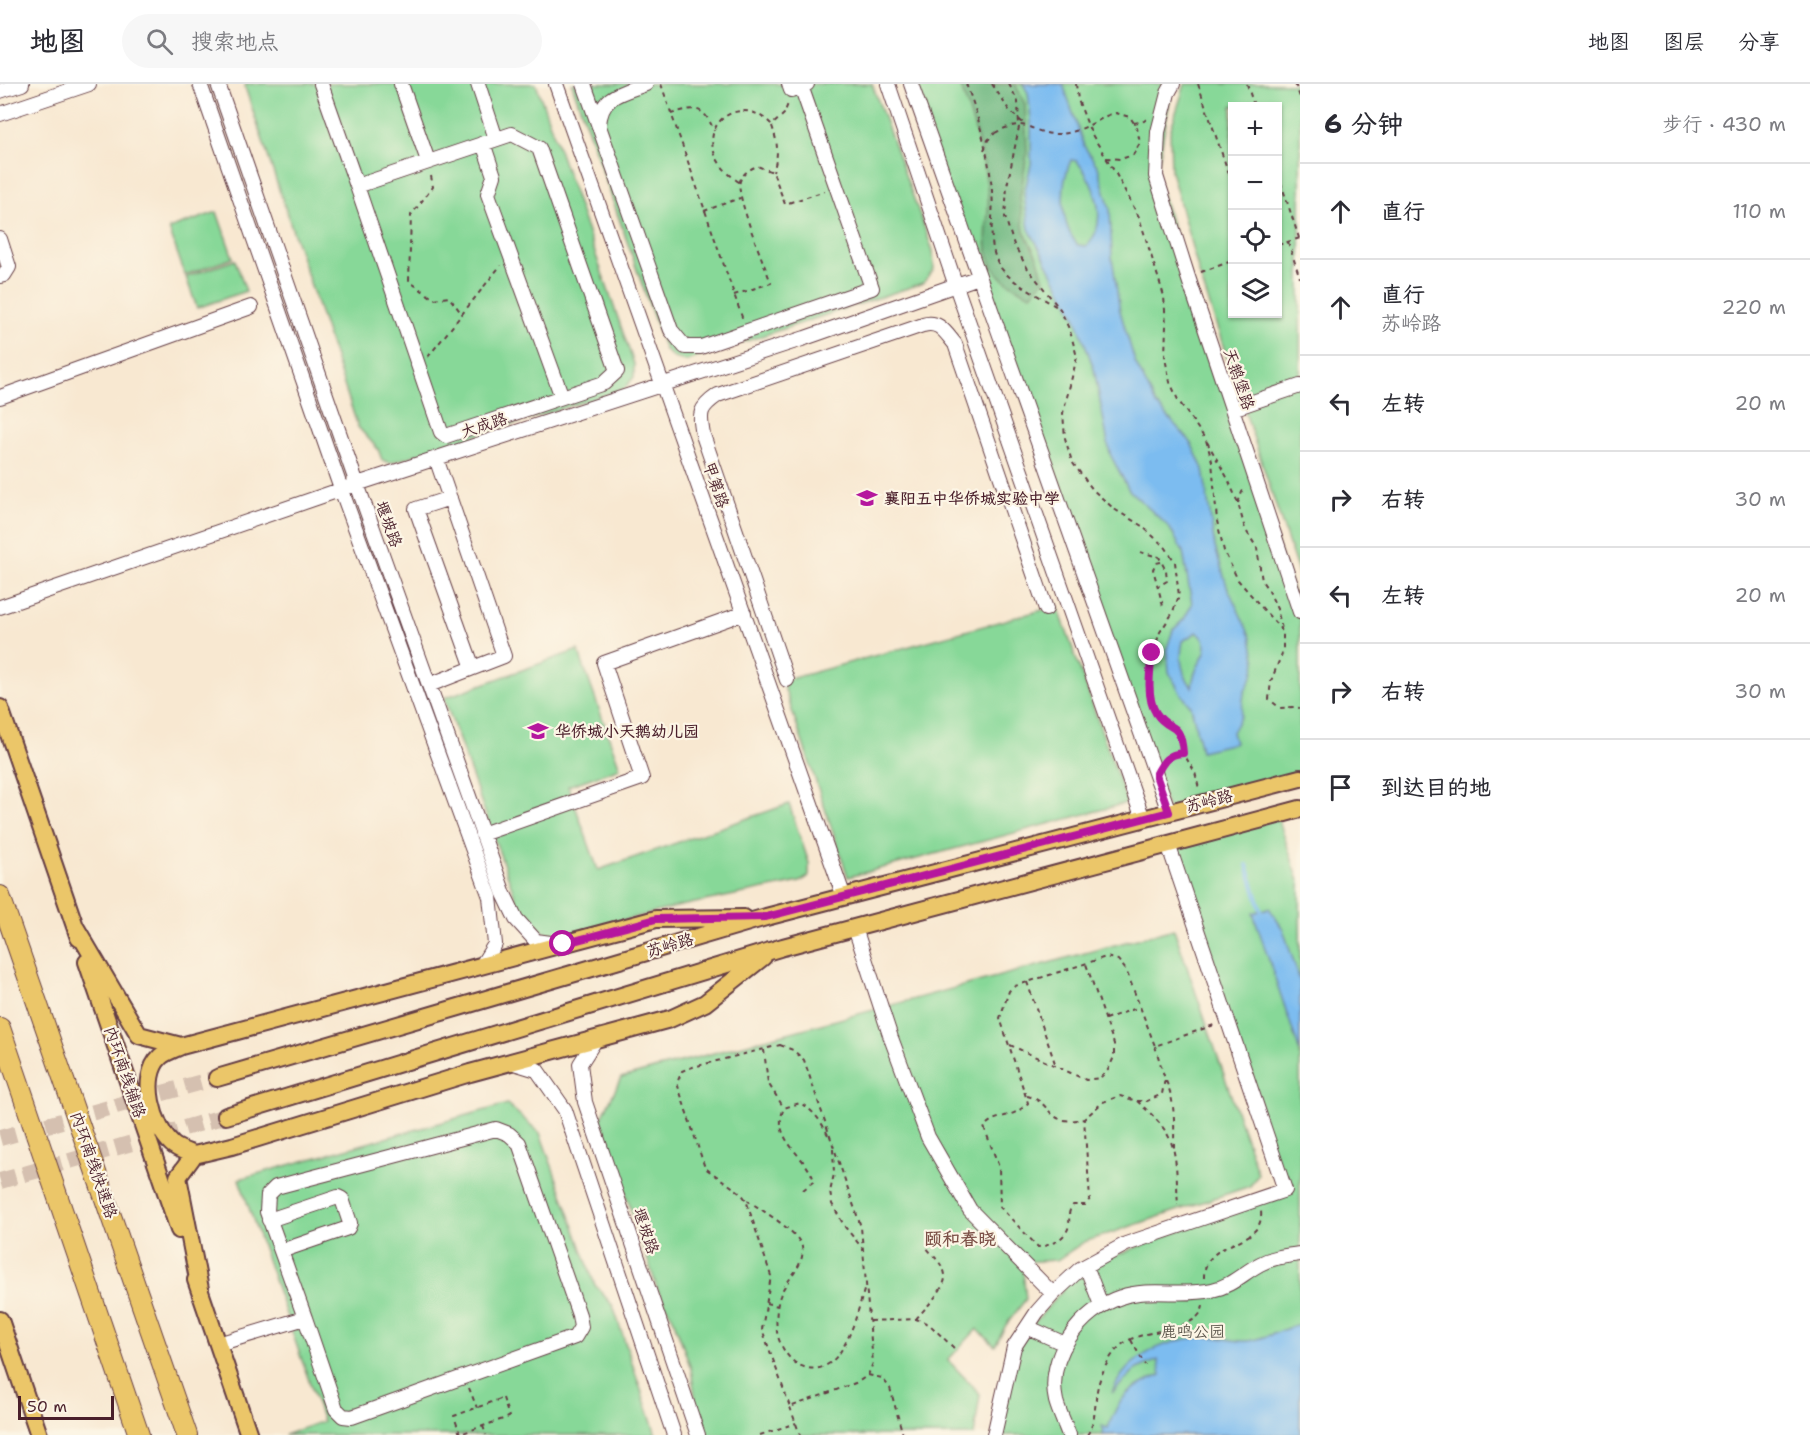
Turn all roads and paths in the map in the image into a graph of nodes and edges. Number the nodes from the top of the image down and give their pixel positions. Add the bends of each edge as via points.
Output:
1 (22, 84) edge
2 (89, 84) edge
3 (200, 84) edge
4 (218, 84) edge
5 (321, 84) edge
6 (401, 84) edge
7 (478, 84) edge
8 (556, 84) edge
9 (584, 84) edge
10 (646, 84) edge
11 (661, 84) edge
12 (888, 84) edge
13 (911, 84) edge
14 (966, 84) edge
15 (992, 84) edge
16 (1010, 84) edge
17 (1076, 84) edge
18 (1173, 84) edge
19 (1198, 84) edge
20 (1246, 84) edge
21 (1295, 84) edge
22 (797, 86) edge
23 (0, 91) edge
24 (1300, 97) edge
25 (1253, 102) edge
26 (0, 114) edge
27 (671, 114) junction
28 (1024, 124) junction
29 (772, 125) junction
30 (599, 127) junction
31 (714, 131) junction
32 (490, 141) junction
33 (984, 150) junction
34 (1107, 158) junction
35 (428, 161) junction
36 (1228, 169) edge
37 (774, 172) junction
38 (739, 182) junction
39 (357, 186) junction
40 (1282, 186) edge
41 (836, 187) junction
42 (740, 198) junction
43 (704, 211) junction
44 (1300, 238) edge
45 (0, 239) edge
46 (1288, 242) junction
47 (1282, 244) edge
48 (510, 254) junction
49 (1228, 263) edge
50 (0, 276) edge
51 (979, 277) junction
52 (1188, 277) junction
53 (1300, 278) edge
54 (956, 286) junction
55 (734, 295) junction
56 (251, 307) dead end
57 (1060, 309) junction
58 (462, 314) junction
59 (747, 332) junction
60 (805, 338) junction
61 (813, 362) junction
62 (419, 369) junction
63 (663, 383) junction
64 (1300, 386) edge
65 (0, 397) edge
66 (562, 397) junction
67 (1232, 409) junction
68 (1206, 440) junction
69 (436, 458) junction
70 (357, 484) junction
71 (341, 489) junction
72 (450, 498) junction
73 (1140, 552) dead end
74 (1162, 561) junction
75 (1157, 587) junction
76 (1163, 606) dead end
77 (0, 607) edge
78 (1046, 609) dead end
79 (1300, 612) edge
80 (744, 613) junction
81 (1282, 632) junction
82 (473, 668) junction
83 (787, 680) dead end
84 (429, 685) junction
85 (0, 708) edge
86 (1300, 708) edge
87 (1183, 753) junction
88 (1156, 775) junction
89 (1300, 778) edge
90 (1204, 803) junction
91 (1300, 809) edge
92 (1169, 812) junction
93 (1143, 819) junction
94 (483, 834) junction
95 (1168, 844) junction
96 (0, 896) edge
97 (844, 897) junction
98 (766, 917) junction
99 (76, 928) junction
100 (855, 928) junction
101 (563, 944) junction
102 (783, 947) junction
103 (1086, 963) junction
104 (482, 965) junction
105 (1027, 982) junction
106 (1140, 1007) junction
107 (1105, 1019) junction
108 (1228, 1020) junction
109 (0, 1028) edge
110 (596, 1039) junction
111 (1010, 1045) junction
112 (181, 1046) junction
113 (1155, 1046) junction
114 (764, 1049) junction
115 (512, 1062) junction
116 (1056, 1066) junction
117 (217, 1078) tunnel mouth
118 (1165, 1079) junction
119 (1026, 1096) junction
120 (1137, 1101) junction
121 (784, 1108) junction
122 (226, 1116) tunnel mouth
123 (1084, 1119) junction
124 (833, 1144) junction
125 (1174, 1152) junction
126 (194, 1155) junction
127 (1300, 1185) edge
128 (803, 1190) dead end
129 (1286, 1190) junction
130 (1260, 1198) junction
131 (747, 1200) junction
132 (1178, 1205) dead end
133 (269, 1220) junction
134 (926, 1247) dead end
135 (863, 1249) junction
136 (281, 1251) junction
137 (1300, 1254) edge
138 (1086, 1266) junction
139 (866, 1284) junction
140 (200, 1289) junction
141 (1204, 1292) junction
142 (1053, 1293) junction
143 (766, 1303) junction
144 (1101, 1305) junction
145 (778, 1306) junction
146 (305, 1318) junction
147 (916, 1319) junction
148 (0, 1320) edge
149 (869, 1321) junction
150 (1027, 1327) junction
151 (1131, 1340) junction
152 (218, 1344) junction
153 (1065, 1344) junction
154 (957, 1351) dead end
155 (1145, 1365) dead end
156 (868, 1375) junction
157 (465, 1376) junction
158 (790, 1407) junction
159 (477, 1408) junction
160 (796, 1423) junction
161 (483, 1426) junction
162 (39, 1435) edge
163 (139, 1435) edge
164 (187, 1435) edge
165 (249, 1435) edge
166 (486, 1435) edge
167 (674, 1435) edge
168 (698, 1435) edge
169 (760, 1435) edge
170 (800, 1435) edge
171 (903, 1435) edge
172 (994, 1435) edge
173 (1070, 1435) edge
174 (1086, 1435) edge

1 - 23 street
2 - 26 street
3 - 71 street, 堰坡路
4 - 70 street, 堰坡路
5 - 39 street
6 - 35 street
7 - 32 street
8 - 63 street, 甲第路
9 - 30 street
10 - 30 street via 606,101
11 - 27 path
12 - 54 street
13 - 51 street
14 - 33 path
15 - 28 path, bridge
16 - 57 path via 1018,102 1019,126 1006,186 1005,217 1014,245
17 - 34 path via 1091,133
18 - 52 street, 天鹅堡路 via 1158,132 1156,176
19 - 36 path
20 - 25 path
21 - 24 path
22 - 29 path via 784,114
22 - 41 street
27 - 31 path via 689,108 700,110 709,118
27 - 43 path
28 - 33 path, bridge via 995,133
28 - 34 path, bridge via 1057,134 1078,131 1116,113 1131,117 1140,143 1133,155
29 - 31 path via 763,116 743,111 720,119
29 - 37 path via 778,156
30 - 59 street via 671,330 686,347 701,347
31 - 38 path via 714,157
32 - 35 street
32 - 48 street via 494,176 488,194
32 - 66 street via 512,134 539,148 617,371 604,383
33 - 57 path via 993,193 993,246 1000,267 1023,288
34 - 68 path via 1139,217 1164,296 1170,382
35 - 39 street
35 - 58 path via 433,187 411,215 409,281 434,298 449,297
37 - 38 path via 757,166
37 - 41 path via 785,204
38 - 42 path
39 - 62 street
40 - 44 path
41 - 59 street via 872,288
42 - 43 path
42 - 55 path via 771,284
43 - 55 path
44 - 46 path
45 - 50 street via 9,267
46 - 47 path
46 - 53 path
48 - 58 path
48 - 66 street
49 - 52 path
51 - 54 street, 大成路
51 - 88 street
52 - 67 street, 天鹅堡路
54 - 60 street, 大成路
54 - 93 street
55 - 59 path
56 - 65 street
57 - 87 path via 1077,357 1063,413 1072,462 1093,490 1142,526 1175,562 1179,596 1152,653 1148,682 1155,713 1182,736
58 - 62 path
60 - 61 street
60 - 63 street, 大成路
61 - 78 street via 922,325 942,326 955,344
61 - 83 street via 718,395 705,404 700,419
62 - 66 street via 441,432 446,435
63 - 69 street, 大成路
63 - 80 street, 甲第路
64 - 67 street
67 - 79 street, 天鹅堡路
68 - 81 path via 1228,479 1245,529 1257,548 1262,581 1277,609
68 - 81 path via 1224,551 1238,580
69 - 70 street, 大成路
69 - 72 street
70 - 71 street, 大成路
70 - 84 street, 堰坡路
71 - 77 street, 大成路
71 - 104 street, 堰坡路 via 490,897 495,944
72 - 82 street via 504,656
72 - 82 street via 416,509
73 - 74 path
74 - 75 path via 1152,569
74 - 75 path via 1167,581
75 - 76 path
80 - 94 street via 604,663 642,778
80 - 97 street, 甲第路
81 - 86 path via 1283,651 1271,681 1269,699 1280,708
82 - 84 street
84 - 94 street, 堰坡路
85 - 99 main road, 内环南线辅路
87 - 88 path via 1165,758
87 - 90 path via 1195,772
88 - 92 street
89 - 90 main road, 苏岭路
90 - 92 main road, 苏岭路
91 - 95 main road, 苏岭路
92 - 93 main road, 苏岭路
93 - 97 main road, 苏岭路
94 - 101 street, 堰坡路 via 516,919 536,941
95 - 100 main road, 苏岭路
95 - 108 street
96 - 164 highway, 内环南线快速路
97 - 98 main road, 苏岭路
98 - 101 main road via 656,919
98 - 117 main road, 苏岭路
99 - 112 main road via 139,1035
99 - 140 main road, 内环南线辅路
100 - 102 main road, 苏岭路
100 - 142 street via 928,1137 970,1210
101 - 104 main road
102 - 110 main road via 765,955 705,1004 670,1019
102 - 122 main road, 苏岭路
103 - 105 path
103 - 106 path via 1106,957 1118,960 1126,970
103 - 107 path
104 - 112 main road
105 - 111 path via 1009,991 1000,1018
105 - 116 path
106 - 107 path
106 - 113 path
107 - 116 path via 1114,1057 1100,1078 1086,1080
108 - 113 path
108 - 129 street
109 - 163 highway
110 - 115 main road
110 - 168 street, 堰坡路 via 580,1064 585,1102
111 - 116 path
111 - 119 path
112 - 126 main road via 159,1057 151,1074 150,1101 158,1126 173,1145
113 - 118 path
114 - 121 path via 768,1083
114 - 124 path via 780,1045 804,1060
114 - 131 path via 689,1068 682,1071 677,1083 705,1168
115 - 126 main road
115 - 167 street via 537,1070 564,1110
118 - 120 path via 1162,1094
118 - 125 path via 1175,1112
119 - 123 path via 1042,1104 1054,1117 1069,1122
119 - 123 path via 1028,1103 1019,1112 989,1121 984,1127 999,1167 1000,1207 1038,1247 1065,1235 1068,1211 1073,1205 1085,1205 1090,1200
120 - 123 path via 1120,1096 1103,1102
120 - 125 path via 1168,1134
121 - 124 path via 800,1103 811,1110
121 - 128 path via 780,1118 782,1131 814,1181
124 - 135 path via 861,1227
124 - 135 path via 832,1204
125 - 132 path
126 - 140 main road via 178,1177
127 - 129 street
129 - 130 street
130 - 138 street via 1126,1244
130 - 141 path via 1262,1217 1254,1230 1210,1257 1204,1273
131 - 143 path via 771,1276
131 - 145 path via 793,1233 802,1247 800,1263 780,1295
133 - 136 street
133 - 136 street via 342,1198 348,1227
133 - 157 street via 268,1195 276,1187 496,1129 509,1134 519,1143 581,1327 575,1337
134 - 147 path via 941,1266 944,1286
135 - 139 path
136 - 146 street
137 - 141 street via 1260,1263 1231,1284
138 - 142 street
138 - 144 street
139 - 145 path via 850,1335 832,1364 816,1370 797,1365 783,1350 777,1335
139 - 149 path
140 - 152 main road, 内环南线辅路
141 - 144 street via 1142,1293
141 - 151 path via 1202,1311 1195,1320
142 - 150 street
143 - 145 path
143 - 158 path via 762,1329
144 - 153 street via 1078,1325
146 - 152 street
146 - 157 street via 336,1409 343,1416 352,1417
147 - 149 path
147 - 154 path via 929,1324
148 - 162 main road
149 - 156 path via 873,1363
150 - 153 street
150 - 172 street via 1014,1347
151 - 155 path
151 - 174 path via 1106,1364
152 - 165 main road, 内环南线辅路
153 - 173 street via 1055,1375 1056,1399
156 - 158 path
156 - 171 path via 882,1378 890,1389
157 - 159 path
158 - 160 path
159 - 161 path via 454,1416 460,1434
159 - 161 path via 503,1398 509,1417
160 - 169 path
160 - 170 path
161 - 166 path

